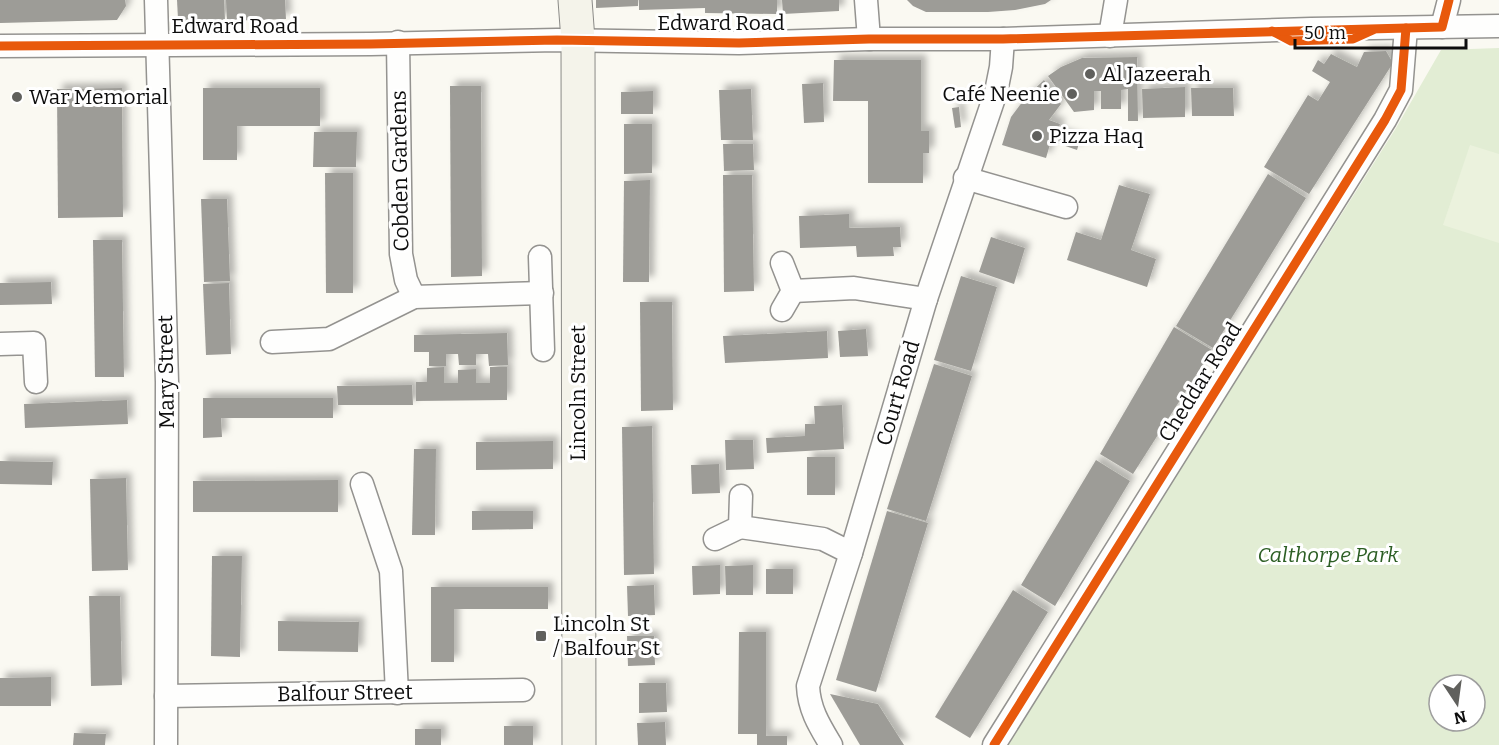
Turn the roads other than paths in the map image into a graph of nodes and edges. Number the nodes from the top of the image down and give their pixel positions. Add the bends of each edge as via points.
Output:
1 (156, 0) edge
2 (575, 0) edge
3 (866, 0) edge
4 (1116, 0) edge
5 (1449, 0) edge
6 (1499, 26) edge
7 (1442, 27) junction
8 (1406, 28) junction
9 (1110, 36) junction
10 (869, 39) junction
11 (1003, 39) junction
12 (578, 40) junction
13 (398, 42) junction
14 (158, 44) junction
15 (0, 46) edge
16 (966, 178) junction
17 (1066, 207) dead end
18 (540, 257) dead end
19 (782, 263) dead end
20 (542, 293) junction
21 (414, 297) junction
22 (926, 299) junction
23 (272, 342) dead end
24 (0, 344) edge
25 (543, 350) dead end
26 (36, 382) dead end
27 (362, 484) dead end
28 (741, 496) dead end
29 (740, 527) junction
30 (715, 540) dead end
31 (851, 553) junction
32 (523, 690) dead end
33 (397, 693) junction
34 (166, 696) junction
35 (166, 745) edge
36 (579, 745) edge
37 (831, 745) edge
38 (994, 745) edge

1 - 14 street, Mary Street
2 - 12 street, Lincoln Street
3 - 10 street
4 - 9 street
5 - 7 street
6 - 7 street, Edward Road
7 - 8 street, Edward Road
8 - 9 street, Edward Road
8 - 38 street, Cheddar Road via 1401,90 1385,120
9 - 11 street, Edward Road
10 - 11 street, Edward Road
10 - 12 street, Edward Road via 739,43
11 - 16 street, Court Road via 996,92
12 - 13 street, Edward Road
12 - 36 street, Lincoln Street
13 - 14 street, Edward Road
13 - 21 street, Cobden Gardens via 401,254
14 - 15 street, Edward Road
14 - 34 street, Mary Street via 167,382
16 - 17 street
16 - 22 street, Court Road
18 - 20 street
19 - 22 street via 788,300 854,288
20 - 21 street
20 - 25 street
21 - 23 street via 329,339
22 - 31 street, Court Road
24 - 26 street via 34,343
27 - 33 street via 391,572
28 - 29 street
29 - 30 street
29 - 31 street via 823,539
31 - 37 street, Court Road via 808,686 808,701
32 - 33 street, Balfour Street
33 - 34 street, Balfour Street
34 - 35 street, Mary Street

